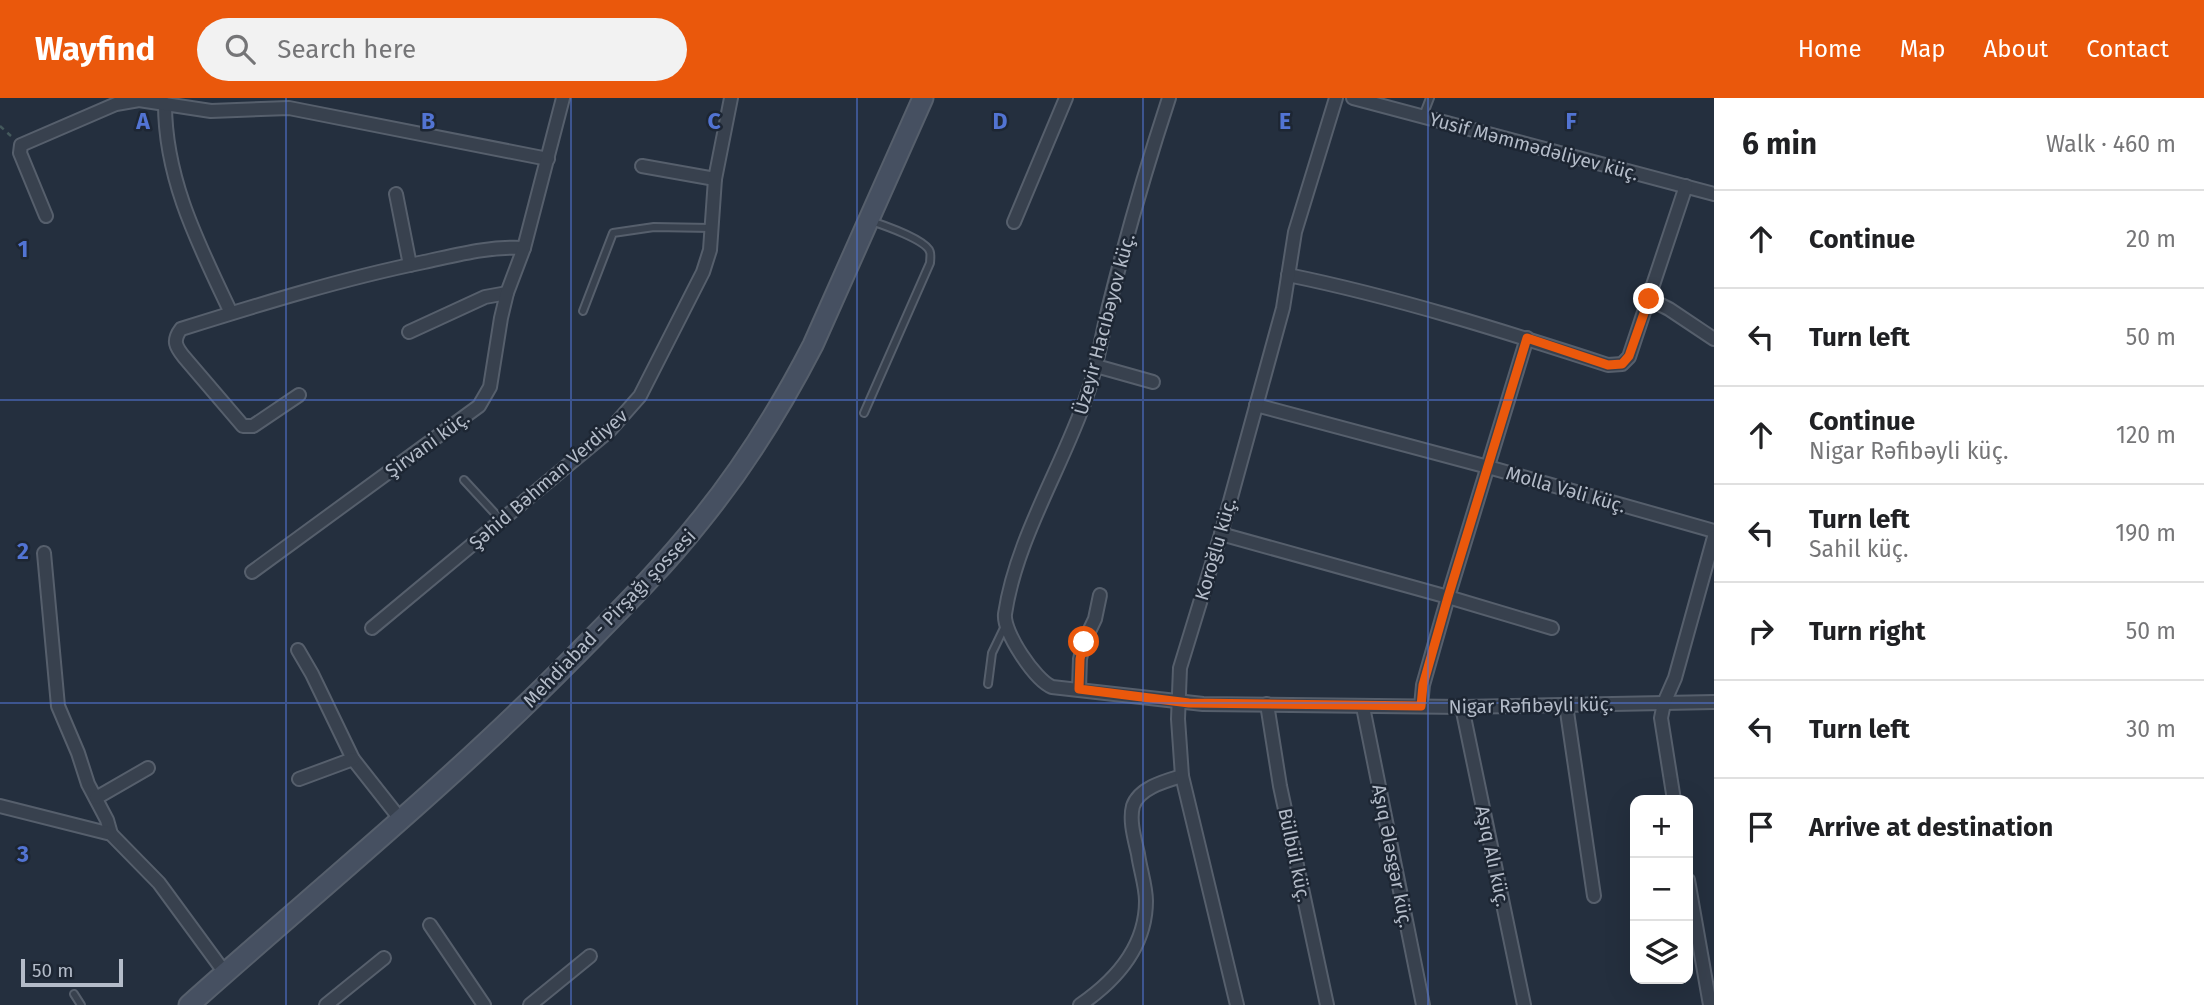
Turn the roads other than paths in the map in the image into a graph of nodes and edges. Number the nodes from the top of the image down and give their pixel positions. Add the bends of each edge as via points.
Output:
1 (563, 98) edge
2 (730, 98) edge
3 (923, 98) edge
4 (1066, 98) edge
5 (1169, 98) edge
6 (1336, 98) edge
7 (1353, 98) edge
8 (1430, 98) edge
9 (165, 104) junction
10 (1423, 116) junction
11 (548, 159) junction
12 (642, 166) dead end
13 (715, 179) junction
14 (1686, 186) junction
15 (396, 194) dead end
16 (1714, 194) edge
17 (46, 216) dead end
18 (869, 220) junction
19 (1014, 222) dead end
20 (713, 228) junction
21 (524, 248) junction
22 (410, 265) junction
23 (1288, 275) junction
24 (507, 293) junction
25 (1649, 299) junction
26 (583, 311) dead end
27 (231, 313) junction
28 (409, 332) dead end
29 (1527, 338) junction
30 (1714, 339) edge
31 (1096, 366) junction
32 (1153, 382) dead end
33 (299, 395) dead end
34 (1256, 405) junction
35 (864, 413) dead end
36 (1488, 467) junction
37 (464, 480) dead end
38 (501, 520) junction
39 (1714, 531) edge
40 (1221, 534) junction
41 (1714, 537) edge
42 (44, 553) dead end
43 (252, 572) dead end
44 (1708, 578) edge
45 (1100, 595) dead end
46 (1448, 597) junction
47 (1005, 626) junction
48 (372, 628) dead end
49 (1552, 628) dead end
50 (298, 650) dead end
51 (988, 684) dead end
52 (1079, 689) junction
53 (1179, 701) junction
54 (1714, 702) edge
55 (1664, 703) junction
56 (1267, 704) junction
57 (1566, 705) junction
58 (1421, 706) junction
59 (1363, 707) junction
60 (1462, 707) junction
61 (353, 759) junction
62 (148, 768) dead end
63 (1182, 776) junction
64 (299, 779) dead end
65 (1673, 795) edge
66 (96, 798) junction
67 (0, 806) edge
68 (401, 820) junction
69 (111, 834) junction
70 (1594, 896) dead end
71 (1693, 908) edge
72 (429, 925) dead end
73 (590, 956) dead end
74 (384, 958) dead end
75 (225, 974) junction
76 (74, 994) dead end
77 (196, 1003) edge
78 (81, 1005) edge
79 (326, 1005) edge
80 (484, 1005) edge
81 (530, 1005) edge
82 (1080, 1005) edge
83 (1237, 1005) edge
84 (1327, 1005) edge
85 (1423, 1005) edge
86 (1524, 1005) edge
87 (1710, 1005) edge

1 - 11 street, Şirvani küç.
2 - 13 street, Şəhid Bəhman Verdiyev
3 - 18 main road, Mehdiabad - Pirşağı şossesi
4 - 19 street
5 - 31 street, Üzeyir Hacıbəyov küç. via 1109,304
6 - 23 street, Koroğlu küç. via 1295,232
7 - 10 street, Yusif Məmmədəliyev küç.
8 - 10 lane
9 - 11 street via 211,111 289,108
9 - 17 street via 139,100 116,104 21,145 20,153
9 - 27 street via 174,179
10 - 14 street, Yusif Məmmədəliyev küç.
11 - 21 street, Şirvani küç.
12 - 13 street
13 - 20 street, Şəhid Bəhman Verdiyev
14 - 16 street, Yusif Məmmədəliyev küç.
14 - 25 street
15 - 22 street
18 - 35 lane via 927,246 930,263
18 - 68 main road, Mehdiabad - Pirşağı şossesi via 797,376 708,511 660,568 536,696
20 - 26 lane via 654,227 613,233
20 - 38 street, Şəhid Bəhman Verdiyev via 703,272 640,396 610,430
21 - 22 street via 501,247
21 - 24 street, Şirvani küç.
22 - 27 street
23 - 29 street
23 - 34 street, Koroğlu küç.
24 - 28 street via 485,297
24 - 43 street, Şirvani küç. via 490,387 480,406
25 - 29 street via 1622,364 1608,365
25 - 30 street
27 - 33 street via 181,329 175,337 184,357 243,426 253,426
29 - 36 street
31 - 32 street
31 - 47 street, Üzeyir Hacıbəyov küç. via 1020,557
34 - 36 street, Molla Vəli küç.
34 - 40 street, Koroğlu küç.
36 - 39 street, Molla Vəli küç.
36 - 46 street
37 - 38 lane
38 - 48 street, Şəhid Bəhman Verdiyev
40 - 46 street
40 - 53 street, Koroğlu küç. via 1180,668
41 - 44 street
42 - 66 street via 58,706
44 - 55 street
45 - 52 street via 1080,659
46 - 49 street
46 - 58 street
47 - 51 lane via 992,653
47 - 52 street, Nigar Rəfibəyli küç. via 1039,680 1052,687
50 - 61 street
52 - 53 street, Nigar Rəfibəyli küç.
53 - 56 street, Nigar Rəfibəyli küç.
53 - 63 street, Koroğlu küç.
54 - 55 street, Nigar Rəfibəyli küç.
55 - 57 street, Nigar Rəfibəyli küç.
55 - 65 street via 1663,739
56 - 59 street, Nigar Rəfibəyli küç.
56 - 84 street, Bülbül küç.
57 - 60 street, Nigar Rəfibəyli küç.
57 - 70 street
58 - 59 street, Nigar Rəfibəyli küç.
58 - 60 street, Nigar Rəfibəyli küç.
59 - 85 street, Aşıq Ələsgər küç.
60 - 86 street, Aşıq Alı küç.
61 - 64 street
61 - 68 street
62 - 66 street
63 - 82 street via 1147,789 1133,805 1132,825 1146,901 1142,928 1130,959
63 - 83 street, Koroğlu küç.
66 - 69 street
67 - 69 street
68 - 75 main road, Mehdiabad - Pirşağı şossesi
69 - 75 street via 159,883
71 - 87 street
72 - 80 street
73 - 81 street
74 - 79 street
75 - 77 main road, Mehdiabad - Pirşağı şossesi
76 - 78 lane

